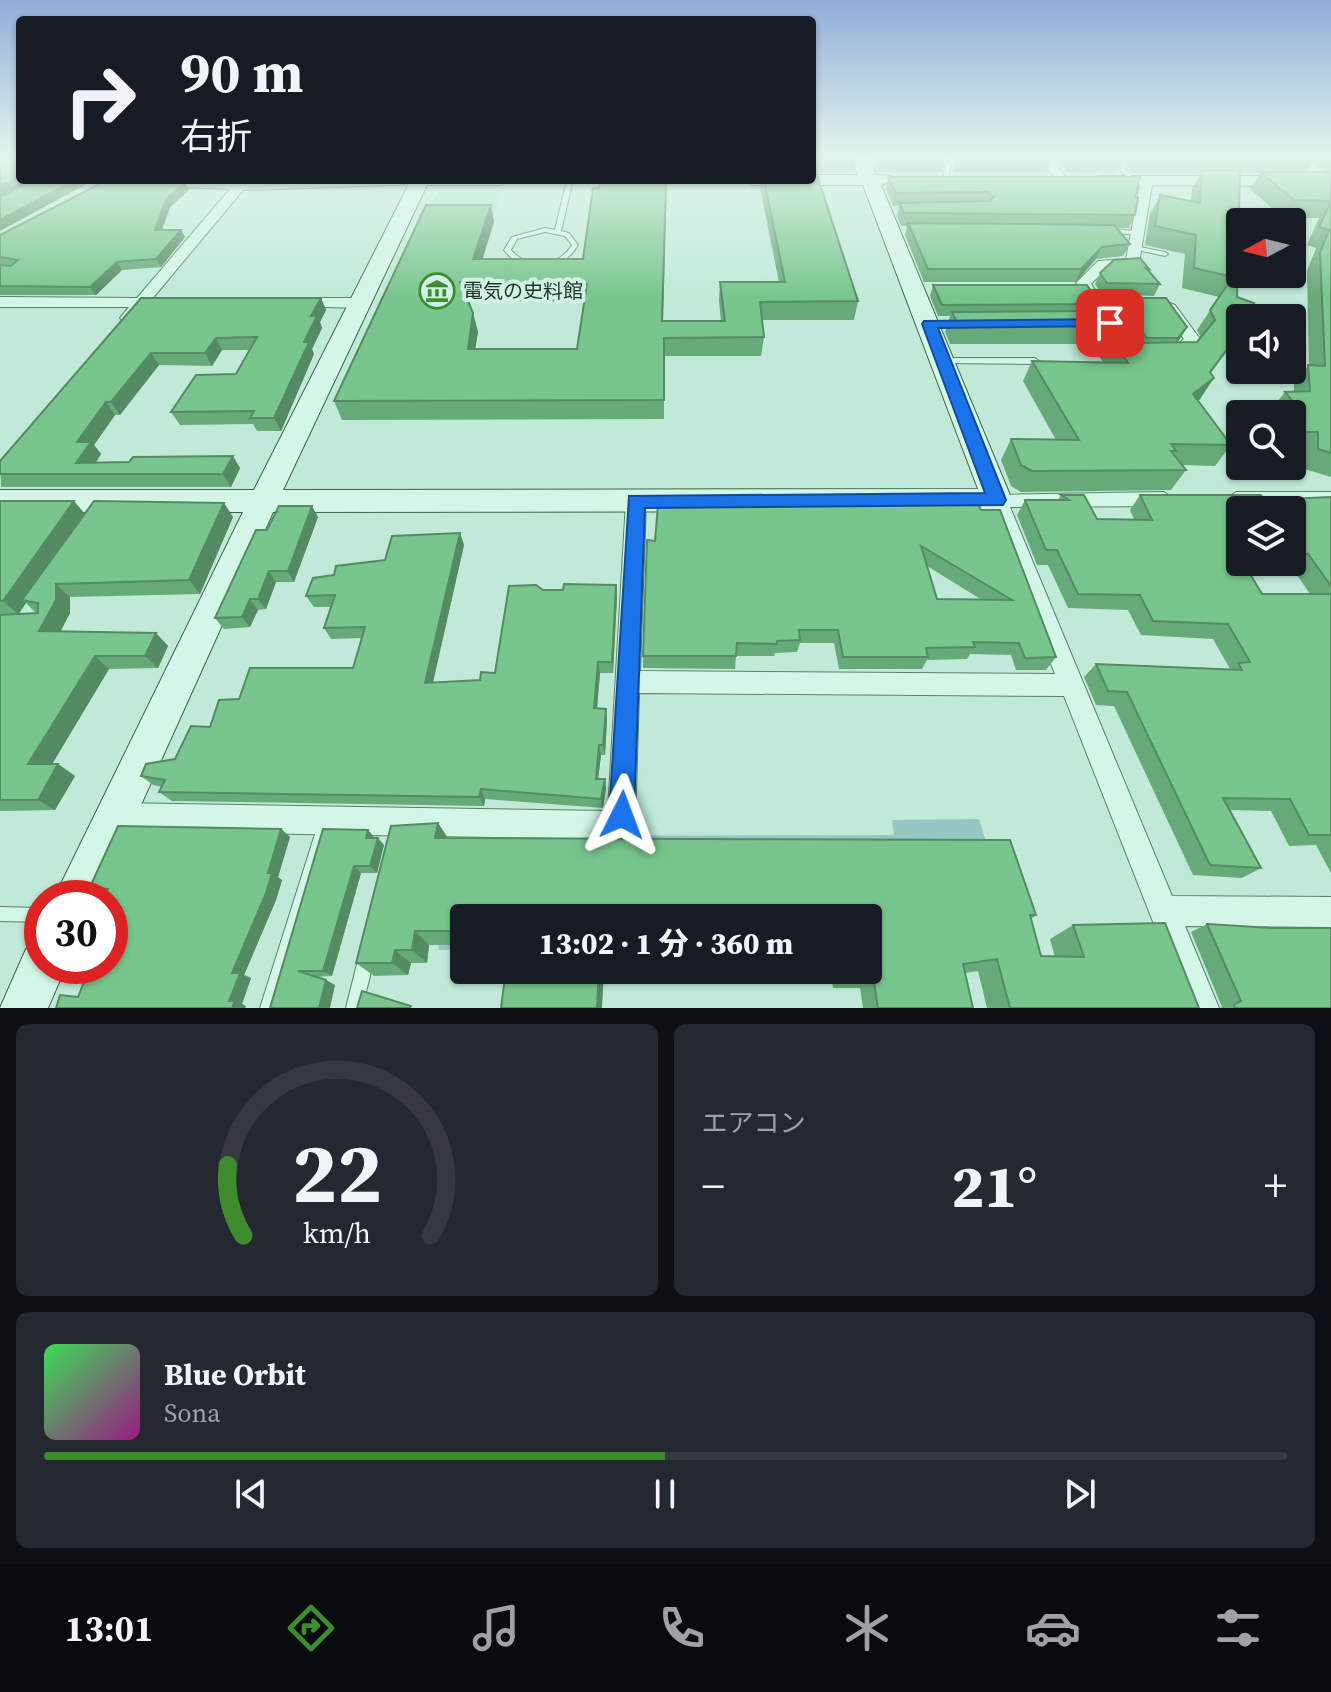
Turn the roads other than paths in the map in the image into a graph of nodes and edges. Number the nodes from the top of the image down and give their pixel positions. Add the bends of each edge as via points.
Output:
1 (225, 203) edge
2 (409, 203) edge
3 (565, 203) edge
4 (883, 203) edge
5 (1143, 203) edge
6 (558, 231) junction
7 (1098, 231) edge
8 (1136, 240) junction
9 (1165, 254) dead end
10 (1086, 293) junction
11 (0, 302) edge
12 (141, 303) junction
13 (172, 303) edge
14 (282, 303) edge
15 (360, 303) junction
16 (118, 330) edge
17 (1126, 346) edge
18 (1031, 351) dead end
19 (1148, 357) edge
20 (943, 361) junction
21 (1035, 361) junction
22 (1041, 370) edge
23 (1190, 499) edge
24 (1221, 499) edge
25 (1331, 499) edge
26 (997, 500) junction
27 (0, 501) edge
28 (263, 501) junction
29 (636, 501) junction
30 (628, 682) junction
31 (1070, 685) junction
32 (114, 817) junction
33 (326, 821) junction
34 (84, 880) edge
35 (1163, 911) junction
36 (1331, 912) edge
37 (0, 914) edge
38 (24, 915) edge
39 (370, 946) edge
40 (34, 984) edge
41 (23, 1008) edge
42 (268, 1008) edge
43 (354, 1008) edge
44 (1203, 1008) edge

1 - 12 street
2 - 15 street
3 - 6 lane
4 - 20 street via 936,324
5 - 8 street
6 - 6 lane via 575,245 563,259 527,264 507,250 523,234
7 - 8 lane
8 - 9 lane
8 - 10 street via 1132,263 1103,264 1083,283
10 - 17 street via 1103,323
10 - 19 street via 1166,302 1192,339 1176,357
11 - 12 street
12 - 13 street
12 - 16 street
14 - 15 street
15 - 28 street
18 - 21 lane
20 - 21 lane
20 - 26 street
21 - 22 lane
23 - 26 street
24 - 25 street
26 - 29 street
26 - 31 street
27 - 28 street via 99,509
28 - 29 street
28 - 32 street
29 - 30 street
30 - 31 street
30 - 33 street via 621,825 398,830
31 - 35 street
32 - 33 street
32 - 34 street
33 - 42 lane
35 - 36 street
35 - 44 street
37 - 38 lane
39 - 43 lane
40 - 41 street

